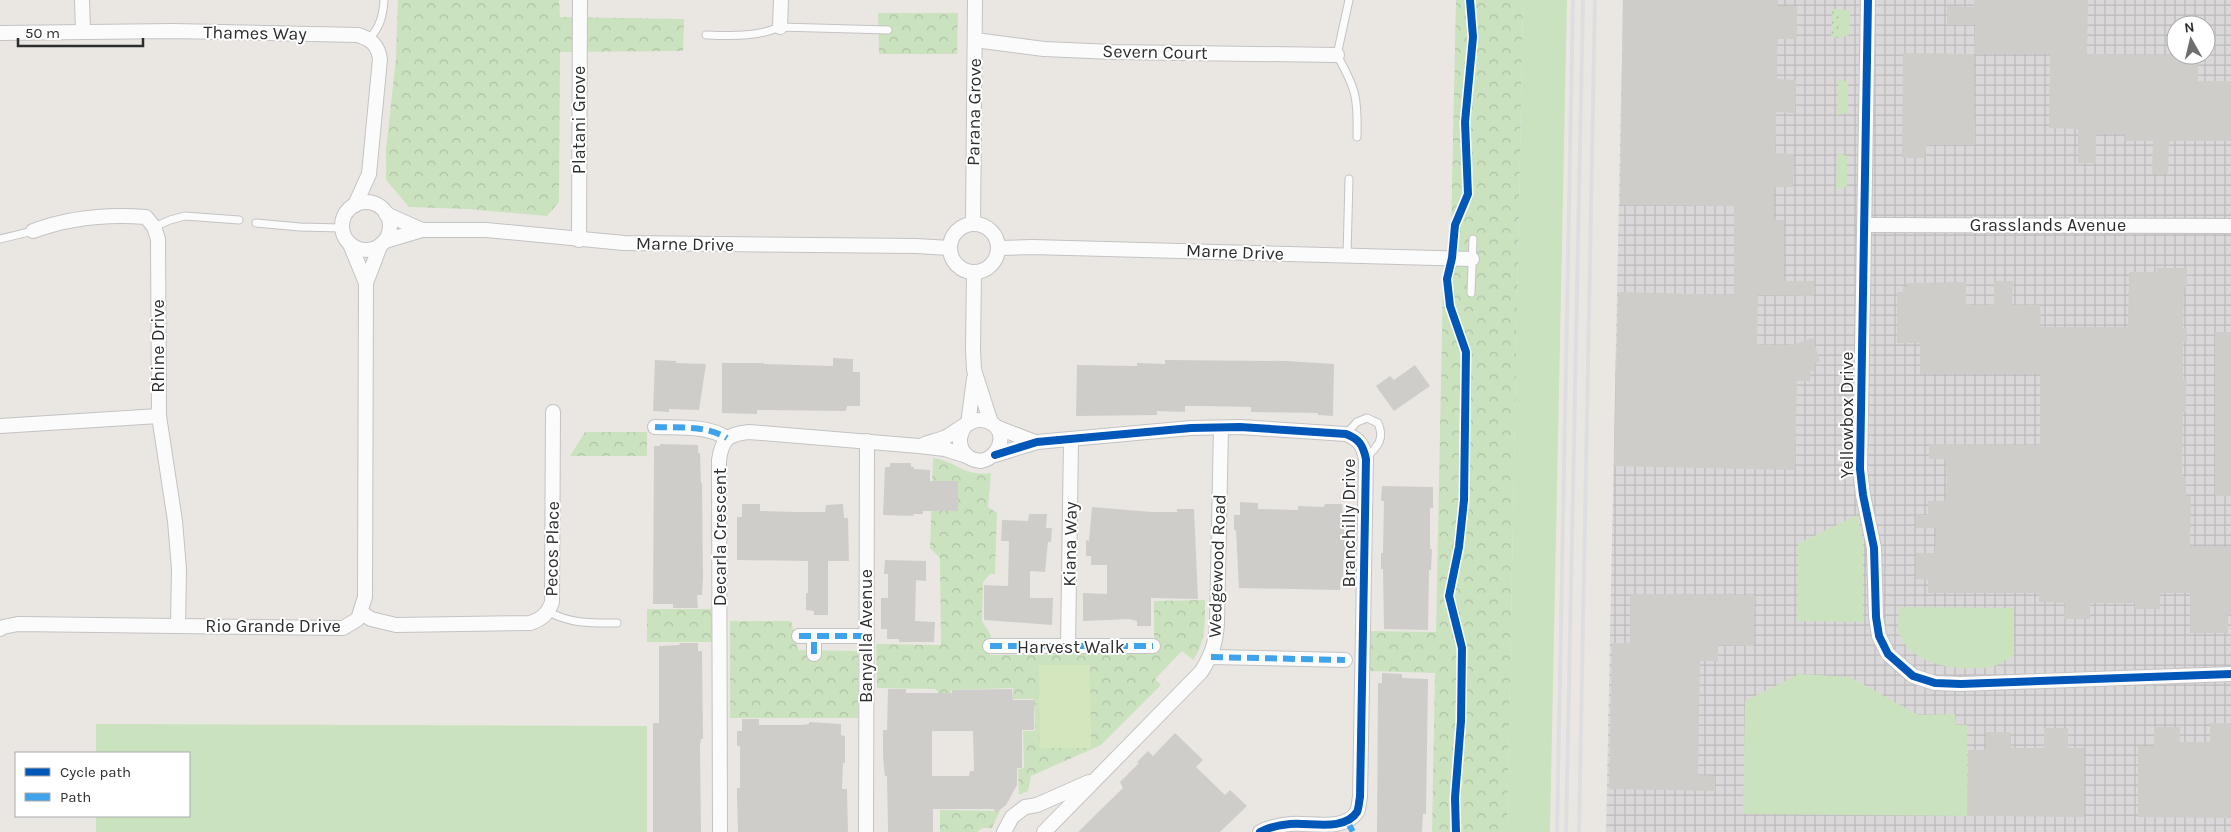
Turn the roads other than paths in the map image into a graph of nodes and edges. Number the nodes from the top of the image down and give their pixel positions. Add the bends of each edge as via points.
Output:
1 (82, 0) edge
2 (384, 0) edge
3 (580, 0) edge
4 (780, 0) edge
5 (975, 0) edge
6 (1349, 0) edge
7 (1868, 0) edge
8 (780, 27) junction
9 (888, 30) dead end
10 (83, 31) junction
11 (0, 33) edge
12 (706, 35) dead end
13 (369, 39) junction
14 (975, 40) junction
15 (1337, 55) junction
16 (1357, 137) dead end
17 (369, 174) junction
18 (1349, 180) dead end
19 (355, 205) junction
20 (382, 210) junction
21 (239, 220) dead end
22 (256, 223) dead end
23 (973, 224) junction
24 (1864, 225) junction
25 (2231, 226) edge
26 (154, 227) junction
27 (342, 228) junction
28 (422, 230) junction
29 (33, 231) joint
30 (0, 239) edge
31 (1473, 239) dead end
32 (579, 240) junction
33 (382, 243) junction
34 (350, 244) junction
35 (950, 248) junction
36 (998, 248) junction
37 (1347, 256) junction
38 (1472, 259) junction
39 (974, 272) junction
40 (366, 283) junction
41 (1471, 293) dead end
42 (974, 370) junction
43 (553, 412) dead end
44 (159, 416) junction
45 (966, 425) junction
46 (993, 425) junction
47 (0, 426) edge
48 (656, 427) dead end
49 (1221, 428) junction
50 (1346, 434) junction
51 (727, 438) junction
52 (1072, 440) junction
53 (867, 441) junction
54 (1037, 442) junction
55 (920, 446) junction
56 (995, 455) junction
57 (967, 456) junction
58 (1366, 459) junction
59 (549, 612) junction
60 (362, 613) junction
61 (617, 623) dead end
62 (178, 626) junction
63 (0, 629) edge
64 (799, 636) dead end
65 (814, 636) junction
66 (867, 636) junction
67 (990, 646) dead end
68 (1153, 646) dead end
69 (1068, 647) junction
70 (814, 654) dead end
71 (1211, 657) junction
72 (1345, 660) dead end
73 (2231, 674) edge
74 (1096, 779) junction
75 (1037, 805) junction
76 (1055, 821) junction
77 (1350, 827) edge
78 (720, 832) edge
79 (866, 832) edge
80 (1004, 832) edge
81 (1044, 832) edge
82 (1260, 832) edge

1 - 10 street
2 - 13 lane via 383,17
3 - 32 street, Platani Grove
4 - 8 street
5 - 14 street, Parana Grove
6 - 15 lane
7 - 24 street, Yellowbox Drive
8 - 9 lane
8 - 12 lane via 749,36
10 - 11 street, Thames Way
10 - 13 street, Thames Way via 358,35
13 - 17 street via 380,57
14 - 15 street, Severn Court via 1044,49 1113,52
14 - 23 street, Parana Grove
15 - 16 lane via 1354,88 1358,105
17 - 19 street
17 - 20 street
18 - 37 lane
19 - 20 street via 366,202
19 - 27 street via 345,214
20 - 28 street, Marne Drive
20 - 33 street via 390,228
21 - 26 lane via 185,216
22 - 27 lane
23 - 35 street via 954,234
23 - 36 street via 988,228
24 - 25 street, Grasslands Avenue
24 - 73 street, Yellowbox Drive via 1860,469 1874,548 1876,617 1879,636 1888,654 1913,676 1934,683
26 - 29 street via 146,217 131,216 54,223
26 - 44 street, Rhine Drive via 158,238
27 - 34 street
28 - 32 street, Marne Drive via 486,230
28 - 33 street, Marne Drive
29 - 30 lane
31 - 38 lane
32 - 35 street, Marne Drive
33 - 34 street via 364,250
33 - 40 street, Rio Grande Drive
34 - 40 street, Rio Grande Drive
35 - 39 street via 951,256 960,268
36 - 37 street, Marne Drive
36 - 39 street via 993,262
37 - 38 street, Marne Drive
38 - 41 lane
39 - 42 street
40 - 60 street, Rio Grande Drive via 365,597
42 - 45 street
42 - 46 street
43 - 59 street, Pecos Place via 552,602
44 - 47 street
44 - 62 street, Rhine Drive via 175,521 179,569
45 - 46 street via 979,420
45 - 55 street via 944,438
45 - 57 street via 959,438 962,451
46 - 54 street, Branchilly Drive
46 - 56 street via 999,432 1000,444
48 - 51 street via 706,429
49 - 50 street, Branchilly Drive
49 - 52 street, Branchilly Drive
49 - 71 street, Wedgewood Road via 1217,623
50 - 58 street, Branchilly Drive via 1359,441
50 - 58 lane via 1357,422 1367,418 1378,423 1382,433 1379,445
51 - 53 street via 748,432
51 - 78 street, Decarla Crescent via 719,460
52 - 54 street, Branchilly Drive
52 - 69 street, Kiana Way
53 - 55 street
53 - 66 street, Banyalla Avenue
54 - 56 street, Branchilly Drive
55 - 57 street
56 - 57 street via 981,461
58 - 77 street, Branchilly Drive via 1360,797
59 - 60 street, Pecos Place via 530,623 396,624
59 - 61 lane via 578,623
60 - 62 street, Rio Grande Drive via 353,624 343,628
62 - 63 street, Rio Grande Drive via 18,624
64 - 65 street
65 - 66 street
65 - 70 street
66 - 79 street, Banyalla Avenue
67 - 69 street, Harvest Walk
68 - 69 street, Harvest Walk
71 - 72 street
71 - 74 street, Wedgewood Road via 1202,672
74 - 75 street, Wedgewood Road
74 - 76 street, Wedgewood Road
75 - 76 street via 1053,809
75 - 80 street, Wedgewood Road via 1025,807 1012,817
76 - 81 street, Wedgewood Road
77 - 82 street, Branchilly Drive via 1290,824

